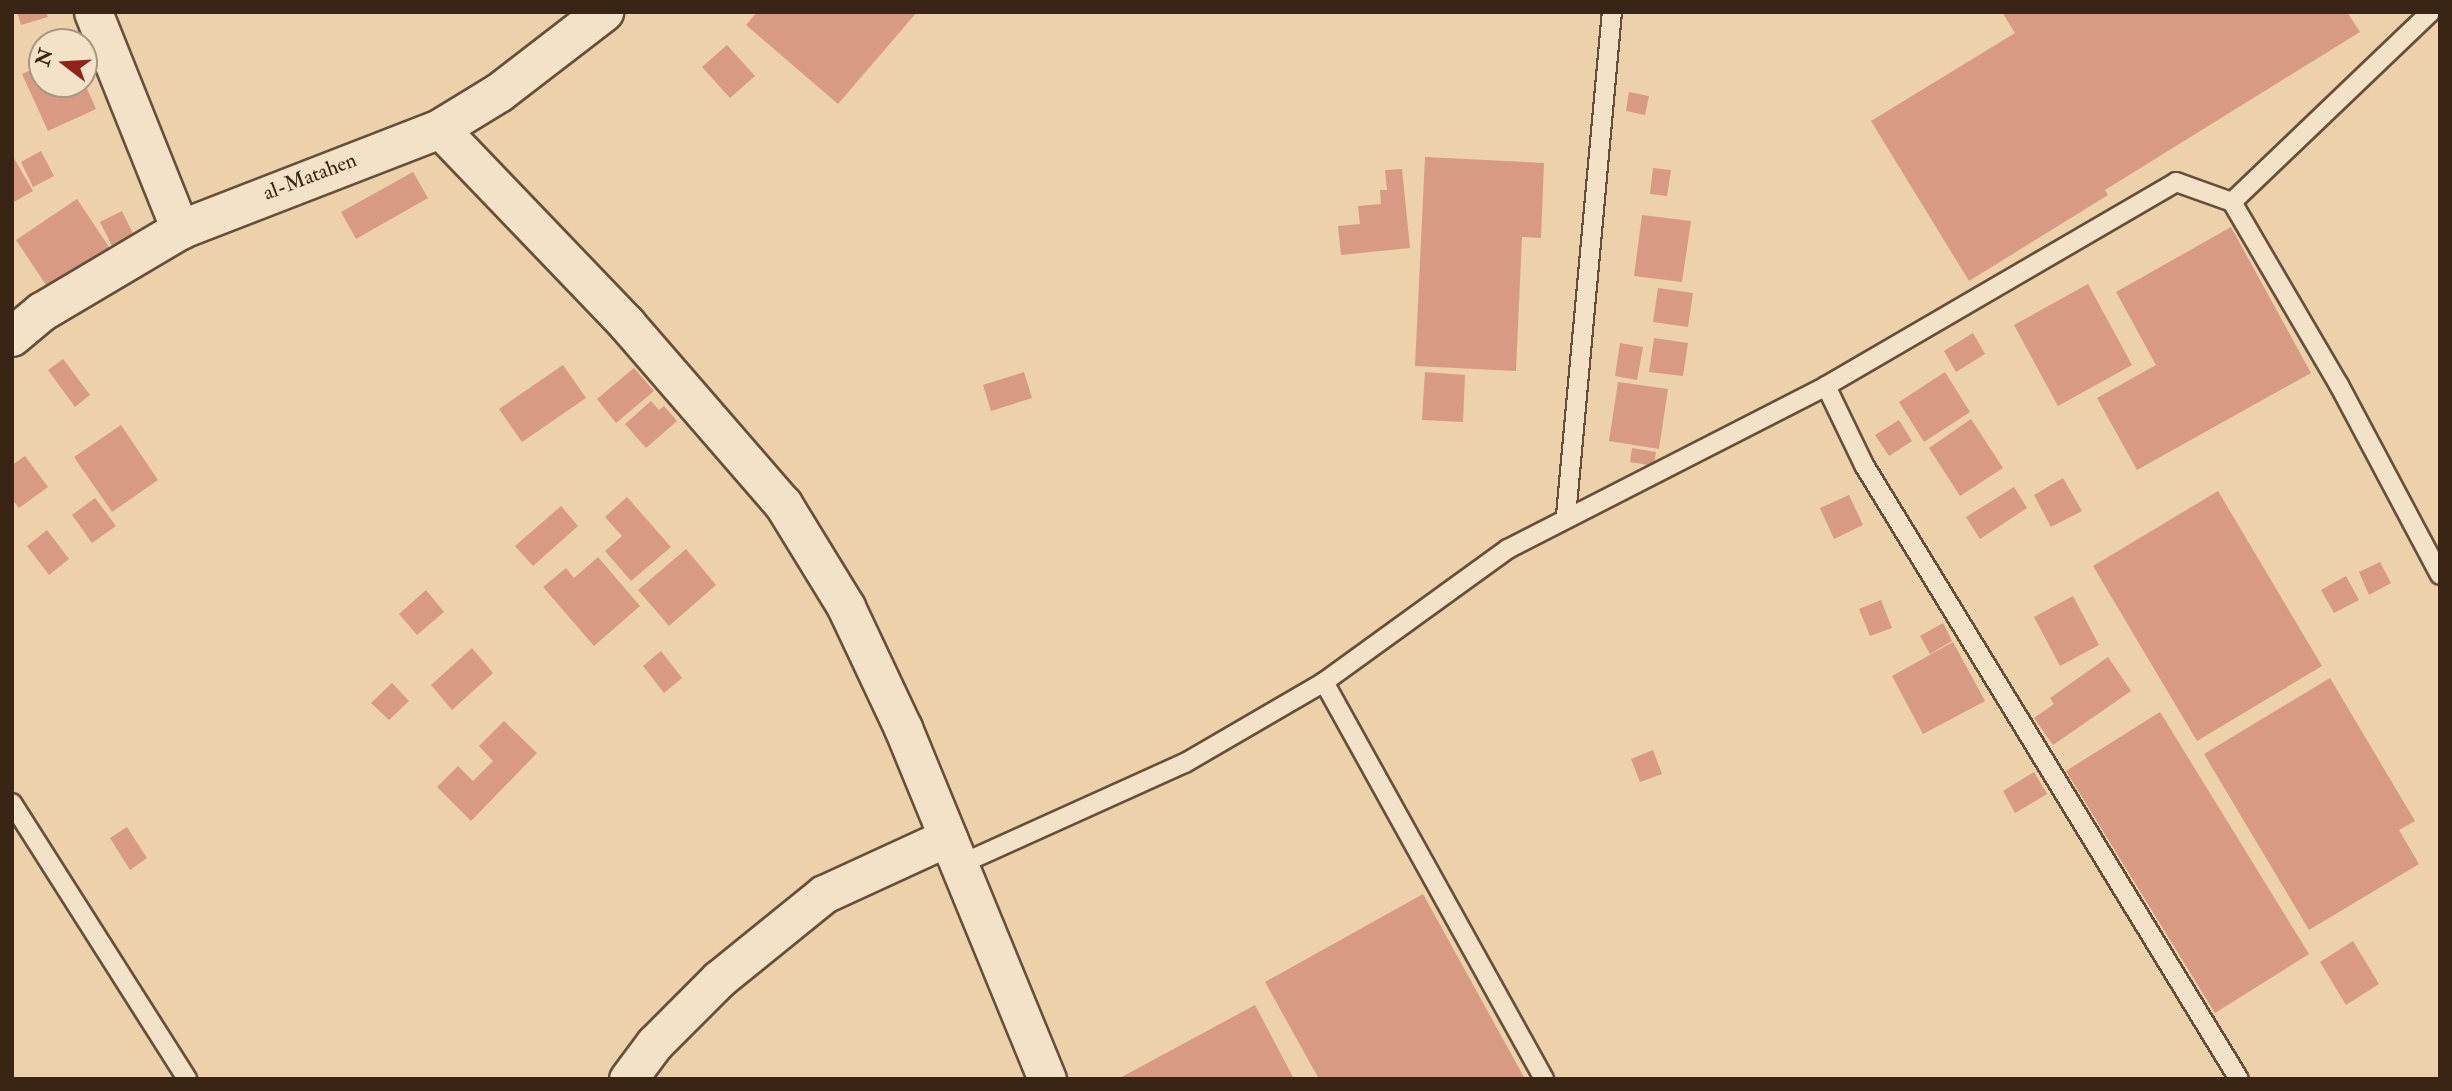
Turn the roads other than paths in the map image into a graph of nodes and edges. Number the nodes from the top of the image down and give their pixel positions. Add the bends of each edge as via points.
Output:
1 (93, 12) edge
2 (604, 12) edge
3 (1612, 12) edge
4 (2431, 12) edge
5 (440, 129) junction
6 (2232, 202) junction
7 (180, 230) junction
8 (12, 337) edge
9 (1826, 386) junction
10 (1566, 516) junction
11 (2440, 575) edge
12 (1324, 681) junction
13 (12, 803) edge
14 (955, 850) junction
15 (187, 1079) edge
16 (628, 1079) edge
17 (1047, 1079) edge
18 (1544, 1079) edge
19 (2239, 1079) edge

1 - 7 street
2 - 5 main road, al-Matahen via 499,93
3 - 10 lane
4 - 6 lane
5 - 7 main road, al-Matahen
5 - 14 street via 626,323 783,504 846,607
6 - 9 lane via 2176,182
6 - 11 lane via 2339,385
7 - 8 main road, al-Matahen via 42,312
9 - 10 lane
9 - 19 lane via 1871,477
10 - 12 lane via 1508,548
12 - 14 lane via 1185,763
12 - 18 lane
13 - 15 lane
14 - 16 street via 824,894 719,979 654,1044
14 - 17 street

